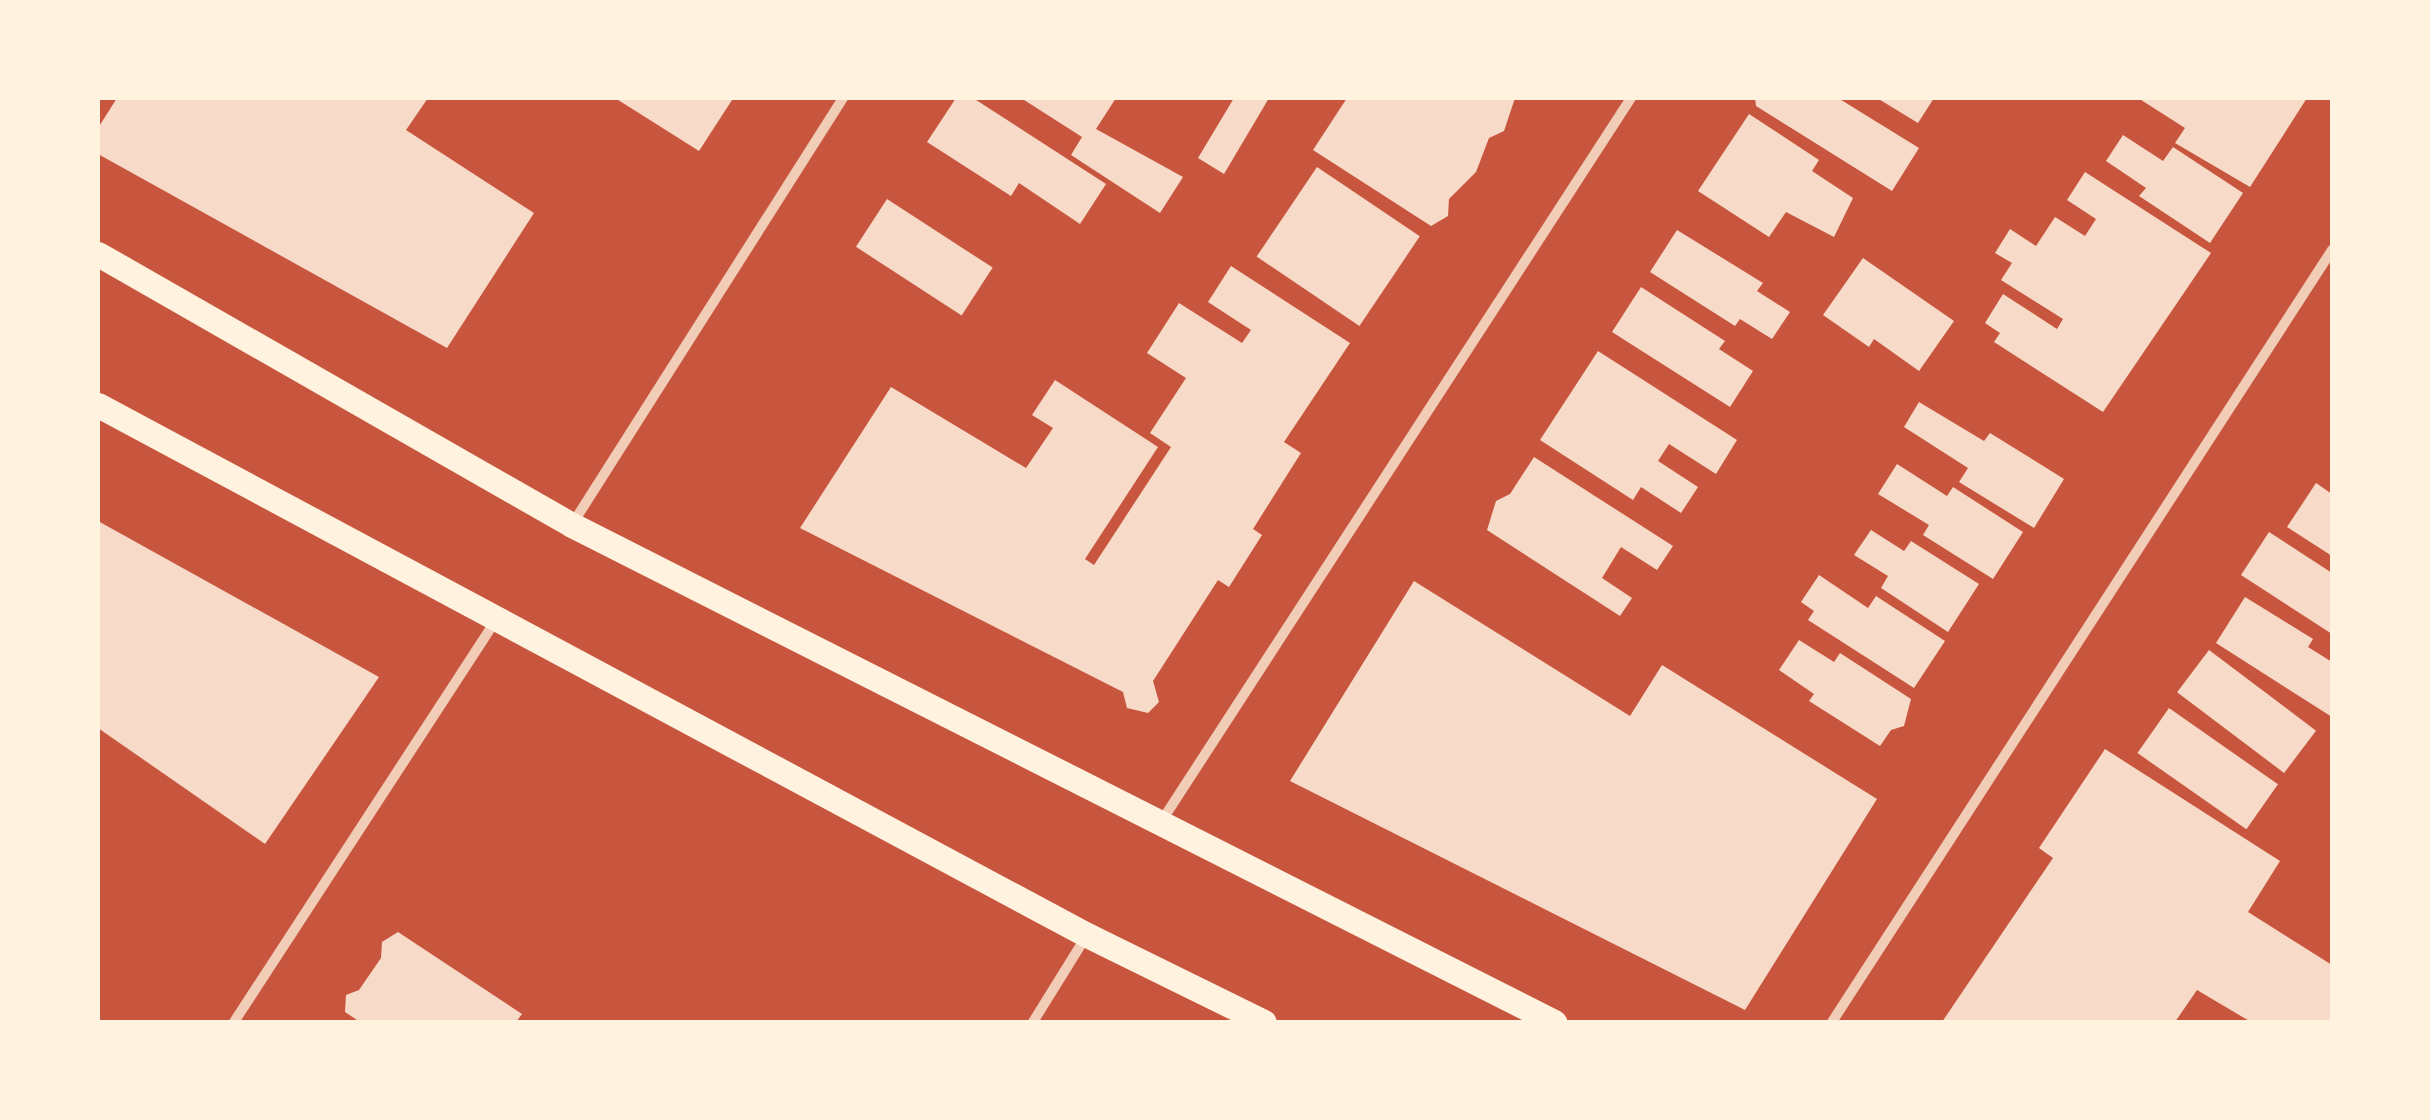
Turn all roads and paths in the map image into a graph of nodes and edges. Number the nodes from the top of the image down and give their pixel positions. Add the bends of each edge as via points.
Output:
1 (843, 98) edge
2 (1631, 98) edge
3 (2332, 250) edge
4 (98, 254) edge
5 (98, 405) edge
6 (572, 525) junction
7 (497, 618) junction
8 (1158, 827) junction
9 (1087, 936) junction
10 (234, 1022) edge
11 (1033, 1022) edge
12 (1264, 1022) edge
13 (1554, 1022) edge
14 (1832, 1022) edge

1 - 6 street
2 - 8 street
3 - 14 street
4 - 6 main road
5 - 7 main road
6 - 8 main road
7 - 9 main road
7 - 10 street
8 - 13 main road
9 - 11 street
9 - 12 main road

